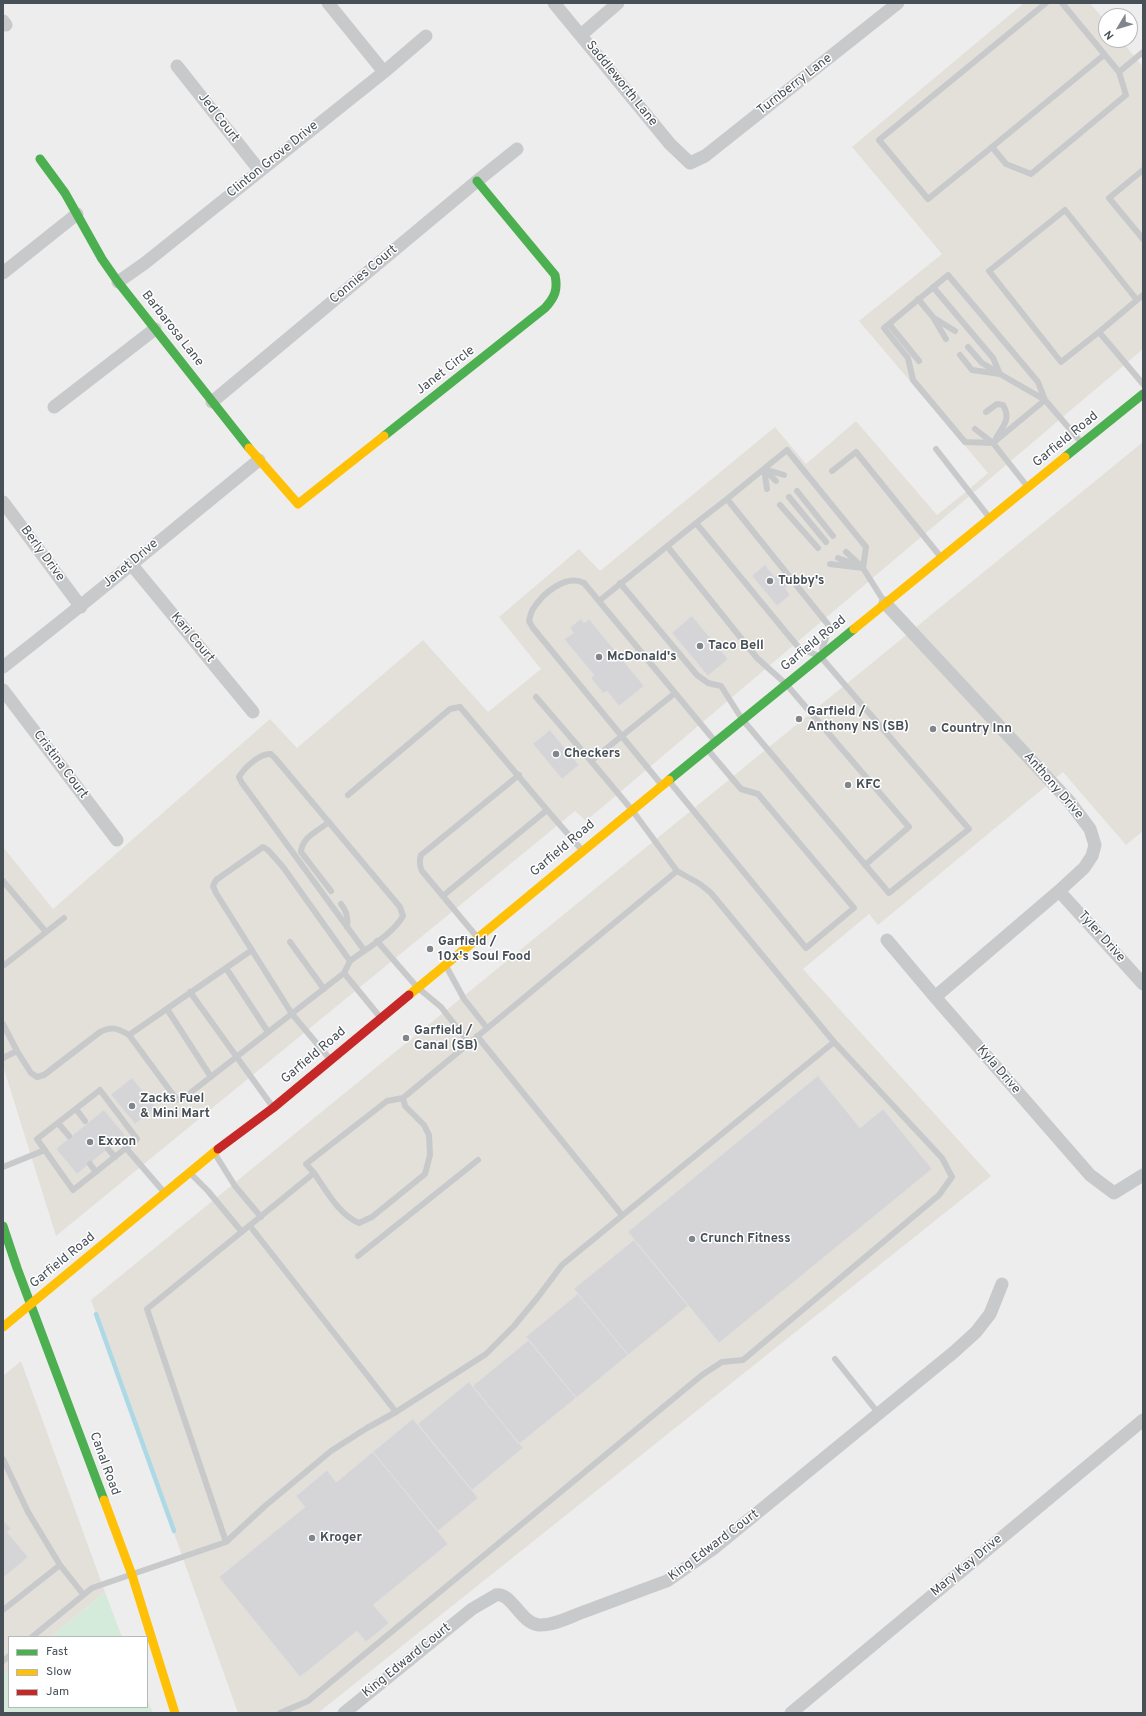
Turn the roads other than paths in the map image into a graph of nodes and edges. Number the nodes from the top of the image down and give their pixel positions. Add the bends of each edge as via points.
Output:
1 (328, 3) edge
2 (554, 3) edge
3 (618, 3) edge
4 (898, 3) edge
5 (1046, 3) edge
6 (1062, 3) edge
7 (581, 35) junction
8 (426, 36) dead end
9 (1143, 52) edge
10 (1104, 55) junction
11 (177, 66) dead end
12 (384, 72) junction
13 (1119, 72) junction
14 (992, 147) junction
15 (517, 149) dead end
16 (40, 159) dead end
17 (690, 163) joint
18 (1143, 170) edge
19 (260, 171) junction
20 (476, 181) junction
21 (77, 214) junction
22 (1143, 240) edge
23 (3, 273) edge
24 (118, 282) junction
25 (933, 287) junction
26 (1143, 295) edge
27 (918, 299) junction
28 (1137, 300) junction
29 (933, 317) junction
30 (889, 324) junction
31 (155, 329) junction
32 (955, 331) dead end
33 (1099, 332) junction
34 (946, 338) dead end
35 (968, 347) dead end
36 (960, 355) dead end
37 (919, 361) dead end
38 (1000, 374) junction
39 (1143, 384) edge
40 (1143, 394) edge
41 (1045, 400) junction
42 (212, 402) junction
43 (54, 407) dead end
44 (986, 412) dead end
45 (975, 429) dead end
46 (993, 443) junction
47 (1082, 444) junction
48 (936, 449) dead end
49 (259, 460) junction
50 (764, 469) junction
51 (832, 471) dead end
52 (784, 474) dead end
53 (776, 481) dead end
54 (1028, 487) junction
55 (767, 489) dead end
56 (797, 490) dead end
57 (789, 497) dead end
58 (727, 499) junction
59 (3, 502) edge
60 (298, 504) joint
61 (780, 505) dead end
62 (990, 518) junction
63 (696, 523) junction
64 (833, 536) dead end
65 (826, 542) dead end
66 (667, 546) junction
67 (818, 548) dead end
68 (846, 552) dead end
69 (941, 557) junction
70 (838, 558) dead end
71 (130, 564) junction
72 (830, 564) dead end
73 (863, 568) junction
74 (620, 583) junction
75 (599, 601) junction
76 (884, 603) junction
77 (81, 607) junction
78 (820, 656) junction
79 (3, 667) edge
80 (786, 684) junction
81 (3, 690) edge
82 (675, 693) junction
83 (536, 697) dead end
84 (253, 712) dead end
85 (742, 719) junction
86 (622, 736) junction
87 (715, 742) junction
88 (707, 748) junction
89 (591, 761) junction
90 (519, 775) junction
91 (665, 782) junction
92 (348, 795) dead end
93 (547, 810) junction
94 (632, 810) junction
95 (329, 822) junction
96 (117, 840) dead end
97 (582, 850) junction
98 (865, 865) junction
99 (677, 871) junction
100 (3, 881) edge
101 (331, 891) dead end
102 (1059, 891) junction
103 (444, 895) junction
104 (341, 904) dead end
105 (64, 918) dead end
106 (347, 927) junction
107 (46, 932) junction
108 (477, 937) junction
109 (377, 940) junction
110 (887, 940) dead end
111 (290, 942) dead end
112 (252, 950) junction
113 (364, 950) junction
114 (350, 961) junction
115 (445, 964) junction
116 (3, 966) edge
117 (226, 968) junction
118 (344, 973) junction
119 (1143, 984) edge
120 (418, 987) junction
121 (324, 989) junction
122 (190, 992) junction
123 (935, 997) junction
124 (167, 1009) junction
125 (292, 1014) junction
126 (381, 1018) junction
127 (3, 1024) edge
128 (487, 1028) junction
129 (268, 1032) junction
130 (129, 1035) junction
131 (477, 1036) junction
132 (834, 1042) junction
133 (469, 1043) junction
134 (17, 1051) junction
135 (237, 1056) junction
136 (3, 1058) edge
137 (331, 1060) junction
138 (211, 1077) junction
139 (403, 1098) junction
140 (273, 1108) junction
141 (76, 1109) junction
142 (85, 1121) dead end
143 (58, 1123) junction
144 (68, 1136) dead end
145 (126, 1148) junction
146 (45, 1150) junction
147 (108, 1150) dead end
148 (214, 1152) junction
149 (114, 1157) junction
150 (478, 1160) dead end
151 (90, 1164) dead end
152 (3, 1167) edge
153 (96, 1172) junction
154 (190, 1173) junction
155 (314, 1173) junction
156 (1143, 1175) edge
157 (165, 1194) junction
158 (622, 1215) junction
159 (261, 1217) junction
160 (3, 1226) edge
161 (250, 1226) junction
162 (242, 1232) junction
163 (358, 1256) dead end
164 (1002, 1284) dead end
165 (30, 1304) junction
166 (3, 1327) edge
167 (835, 1359) dead end
168 (396, 1412) junction
169 (879, 1414) junction
170 (1143, 1420) edge
171 (3, 1459) edge
172 (226, 1542) junction
173 (60, 1565) junction
174 (132, 1575) junction
175 (84, 1594) junction
176 (3, 1610) edge
177 (33, 1636) edge
178 (794, 1712) edge
179 (175, 1713) edge
180 (280, 1713) edge
181 (343, 1713) edge

1 - 12 street
2 - 7 street, Saddleworth Lane
3 - 7 street
4 - 17 street, Turnberry Lane via 705,156
5 - 14 lane via 879,140 928,199
6 - 10 lane
7 - 17 street, Saddleworth Lane via 670,144
8 - 12 street, Clinton Grove Drive
9 - 13 lane
10 - 13 lane
10 - 14 lane
11 - 19 street, Jed Court
12 - 19 street, Clinton Grove Drive
13 - 14 lane via 1126,95 1031,174 1006,164
15 - 20 street, Connies Court
16 - 21 main road, Barbarosa Lane
18 - 22 lane via 1109,198
19 - 24 street, Clinton Grove Drive
20 - 42 street, Connies Court
20 - 60 main road, Janet Circle via 555,275 558,289 553,300
21 - 23 street
21 - 24 main road, Barbarosa Lane
24 - 31 main road, Barbarosa Lane
25 - 27 lane
25 - 38 lane via 993,358
25 - 41 lane via 948,274 1038,382
26 - 28 lane
27 - 29 lane
27 - 30 lane
28 - 33 lane
28 - 33 lane via 1065,210 989,271 1061,362
29 - 32 lane
29 - 34 lane
30 - 37 lane
30 - 46 lane via 884,328 908,358 913,380 965,442
31 - 42 main road, Barbarosa Lane
31 - 43 street
33 - 39 lane
35 - 38 lane via 982,363
36 - 38 lane via 972,370
38 - 41 lane
40 - 47 main road, Garfield Road
41 - 46 lane
41 - 47 lane
42 - 49 main road, Barbarosa Lane
44 - 46 lane via 997,404 1003,405 1007,412 1006,421
45 - 46 lane
46 - 54 lane
47 - 54 main road, Garfield Road
48 - 62 lane
49 - 60 main road, Barbarosa Lane
49 - 71 street, Janet Drive
50 - 52 lane
50 - 53 lane
50 - 55 lane
50 - 58 lane
50 - 73 lane via 787,450 866,547
51 - 69 lane via 856,452
54 - 62 main road, Garfield Road
56 - 64 lane
57 - 65 lane
58 - 63 lane
58 - 78 lane via 830,627
59 - 77 street, Berly Drive
61 - 67 lane
62 - 69 main road, Garfield Road
63 - 66 lane
63 - 78 lane via 800,649
66 - 74 lane
66 - 80 lane via 757,658
68 - 73 lane
69 - 76 main road, Garfield Road
70 - 73 lane
71 - 77 street, Janet Drive
71 - 84 street, Kari Court
72 - 73 lane
73 - 76 lane
74 - 75 lane
74 - 85 lane via 697,675 708,683 721,686
75 - 82 lane
75 - 86 lane via 584,583 569,580 541,600 532,610 529,621
76 - 78 main road, Garfield Road
76 - 102 street, Anthony Drive via 1069,801 1090,829 1095,845 1092,856 1084,868
77 - 79 street, Janet Drive
78 - 80 main road, Garfield Road
78 - 98 lane via 969,829 889,894
80 - 85 main road, Garfield Road
80 - 98 lane via 910,827
81 - 96 street, Cristina Court
82 - 86 lane
82 - 87 lane
83 - 89 lane
85 - 87 main road, Garfield Road
85 - 98 lane
86 - 89 lane
86 - 91 lane
87 - 88 main road, Garfield Road
88 - 91 main road, Garfield Road
88 - 91 lane via 741,789 758,794 854,908 806,948
89 - 94 lane
90 - 92 lane via 465,711 455,707
90 - 93 lane
90 - 103 lane via 422,855 419,865
91 - 94 main road, Garfield Road
93 - 97 lane
93 - 103 lane
94 - 97 main road, Garfield Road
94 - 99 lane
95 - 101 lane via 306,839 301,852
95 - 106 lane via 271,754 263,755 242,772 240,777 246,789
95 - 109 lane via 400,907 403,916 399,923
97 - 108 main road, Garfield Road
99 - 128 lane
99 - 132 lane via 711,893
100 - 107 lane
102 - 119 street, Tyler Drive
102 - 123 street, Anthony Drive
103 - 108 lane
104 - 106 lane via 346,911
105 - 107 lane
106 - 113 lane
107 - 116 lane
108 - 115 main road, Garfield Road
109 - 113 lane
109 - 120 lane
110 - 123 street, Kyla Drive
111 - 121 lane
112 - 114 lane via 213,886 216,880 263,847 283,867
112 - 117 lane
112 - 125 lane
113 - 114 lane
114 - 118 lane
115 - 120 main road, Garfield Road
115 - 128 lane via 464,999
117 - 122 lane
117 - 129 lane
118 - 121 lane
118 - 126 lane
120 - 126 main road, Garfield Road
120 - 133 lane via 441,1007
121 - 125 lane
122 - 124 lane
122 - 135 lane
123 - 156 street, Kyla Drive via 1090,1175 1114,1193
124 - 130 lane
124 - 138 lane
125 - 129 lane
125 - 137 lane
126 - 137 main road, Garfield Road
127 - 134 lane
128 - 131 lane
129 - 135 lane
130 - 134 lane via 118,1029 108,1028 37,1078
130 - 138 lane via 179,1100
131 - 133 lane
131 - 158 lane
132 - 158 lane
132 - 180 lane via 942,1158 952,1177 939,1195 743,1360 722,1362 702,1375 308,1701
133 - 139 lane
134 - 136 lane
135 - 138 lane
135 - 140 lane
137 - 140 main road, Garfield Road
139 - 155 lane via 387,1101 306,1164
139 - 155 lane via 405,1106 424,1125 429,1135 430,1155 425,1174 372,1218 359,1223 342,1210
140 - 148 main road, Garfield Road
141 - 142 lane
141 - 143 lane
141 - 145 lane via 100,1090 137,1139
143 - 144 lane
143 - 146 lane via 37,1139
145 - 149 lane
145 - 157 lane
146 - 152 lane
146 - 153 lane via 73,1190
147 - 149 lane
148 - 154 main road, Garfield Road
148 - 159 lane via 235,1186
149 - 153 lane
150 - 163 lane
151 - 153 lane
154 - 157 main road, Garfield Road
154 - 162 lane
155 - 159 lane
157 - 165 main road, Garfield Road
158 - 168 lane via 562,1265 514,1326 486,1354
159 - 161 lane
160 - 165 main road, Canal Road
161 - 162 lane
161 - 168 lane
162 - 172 lane via 147,1309
164 - 169 street, King Edward Court via 990,1314 976,1332
165 - 166 main road, Garfield Road
165 - 174 main road, Canal Road
167 - 169 lane
168 - 172 lane via 331,1451
169 - 181 street, King Edward Court via 713,1549 667,1581 565,1619 541,1625 528,1621 506,1597 496,1595 472,1609
170 - 178 street, Mary Kay Drive
171 - 173 lane via 28,1512
172 - 174 lane
173 - 175 lane
173 - 176 lane
174 - 175 lane via 92,1588
174 - 179 main road, Canal Road
175 - 177 lane

